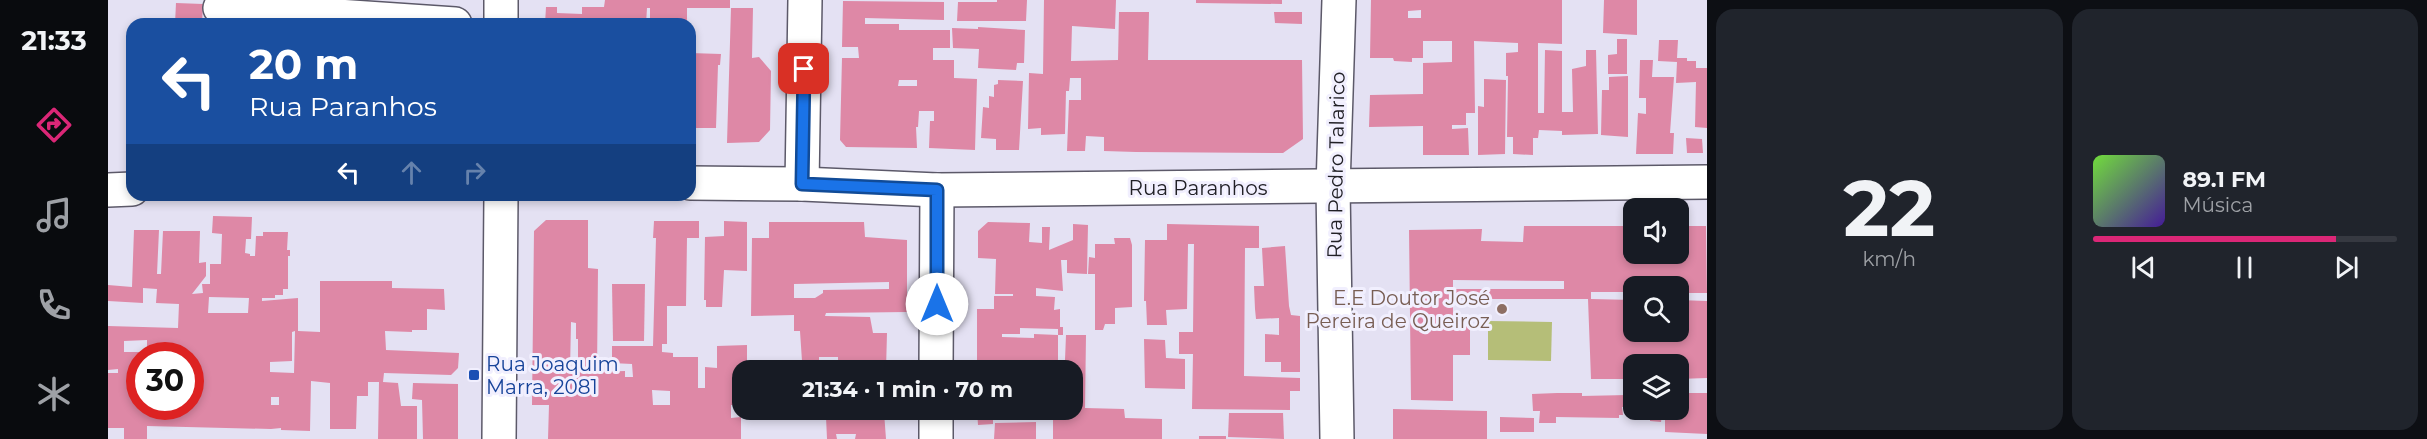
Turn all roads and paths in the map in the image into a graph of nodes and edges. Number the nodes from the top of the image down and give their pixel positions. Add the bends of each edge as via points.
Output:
1 (501, 0) edge
2 (806, 0) edge
3 (1339, 0) edge
4 (220, 8) dead end
5 (367, 18) edge
6 (501, 18) edge
7 (1707, 182) edge
8 (696, 183) edge
9 (802, 184) junction
10 (1333, 187) junction
11 (126, 189) edge
12 (108, 190) edge
13 (937, 190) junction
14 (501, 201) edge
15 (936, 360) edge
16 (936, 420) edge
17 (499, 439) edge
18 (936, 439) edge
19 (1337, 439) edge

1 - 6 street
2 - 9 street
3 - 10 street, Rua Pedro Talarico
4 - 5 street
7 - 10 street, Rua Paranhos
8 - 9 street, Rua Paranhos
9 - 13 street, Rua Paranhos
10 - 13 street, Rua Paranhos
10 - 19 street, Rua Pedro Talarico
11 - 12 street
13 - 15 street
14 - 17 street
16 - 18 street

